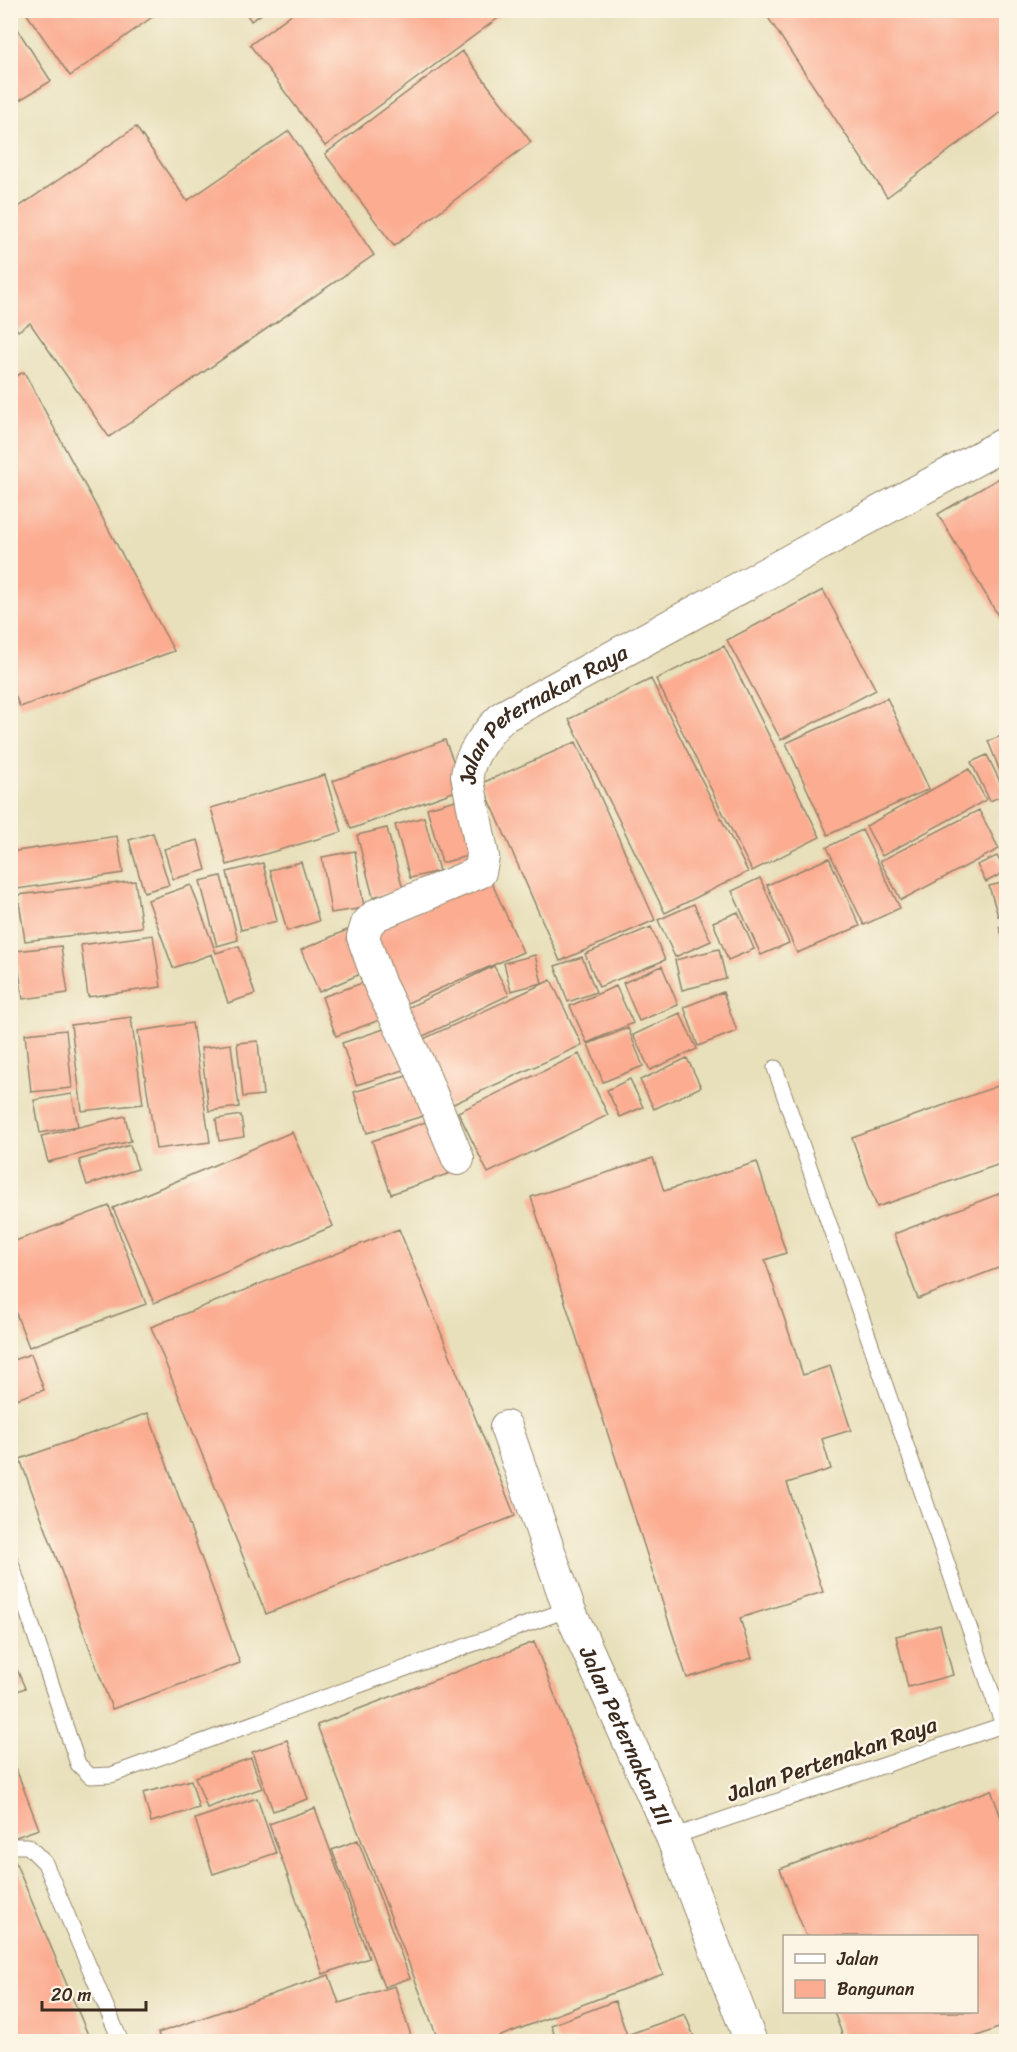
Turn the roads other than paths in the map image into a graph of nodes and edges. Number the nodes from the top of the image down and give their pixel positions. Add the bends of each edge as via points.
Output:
1 (1006, 443) edge
2 (775, 1068) dead end
3 (458, 1159) dead end
4 (506, 1427) dead end
5 (10, 1560) edge
6 (569, 1609) junction
7 (1005, 1725) edge
8 (672, 1838) junction
9 (10, 1846) edge
10 (122, 2042) edge
11 (751, 2042) edge

1 - 3 street, Jalan Peternakan Raya via 514,711 492,727 467,770 483,857 480,872 375,915 363,937 380,985 421,1069
2 - 7 lane
4 - 6 street, Jalan Peternakan III
5 - 6 lane via 78,1764 90,1776 111,1775
6 - 8 street, Jalan Peternakan III
7 - 8 lane, Jalan Pertenakan Raya
8 - 11 street, Jalan Peternakan III
9 - 10 lane via 28,1846 45,1863

